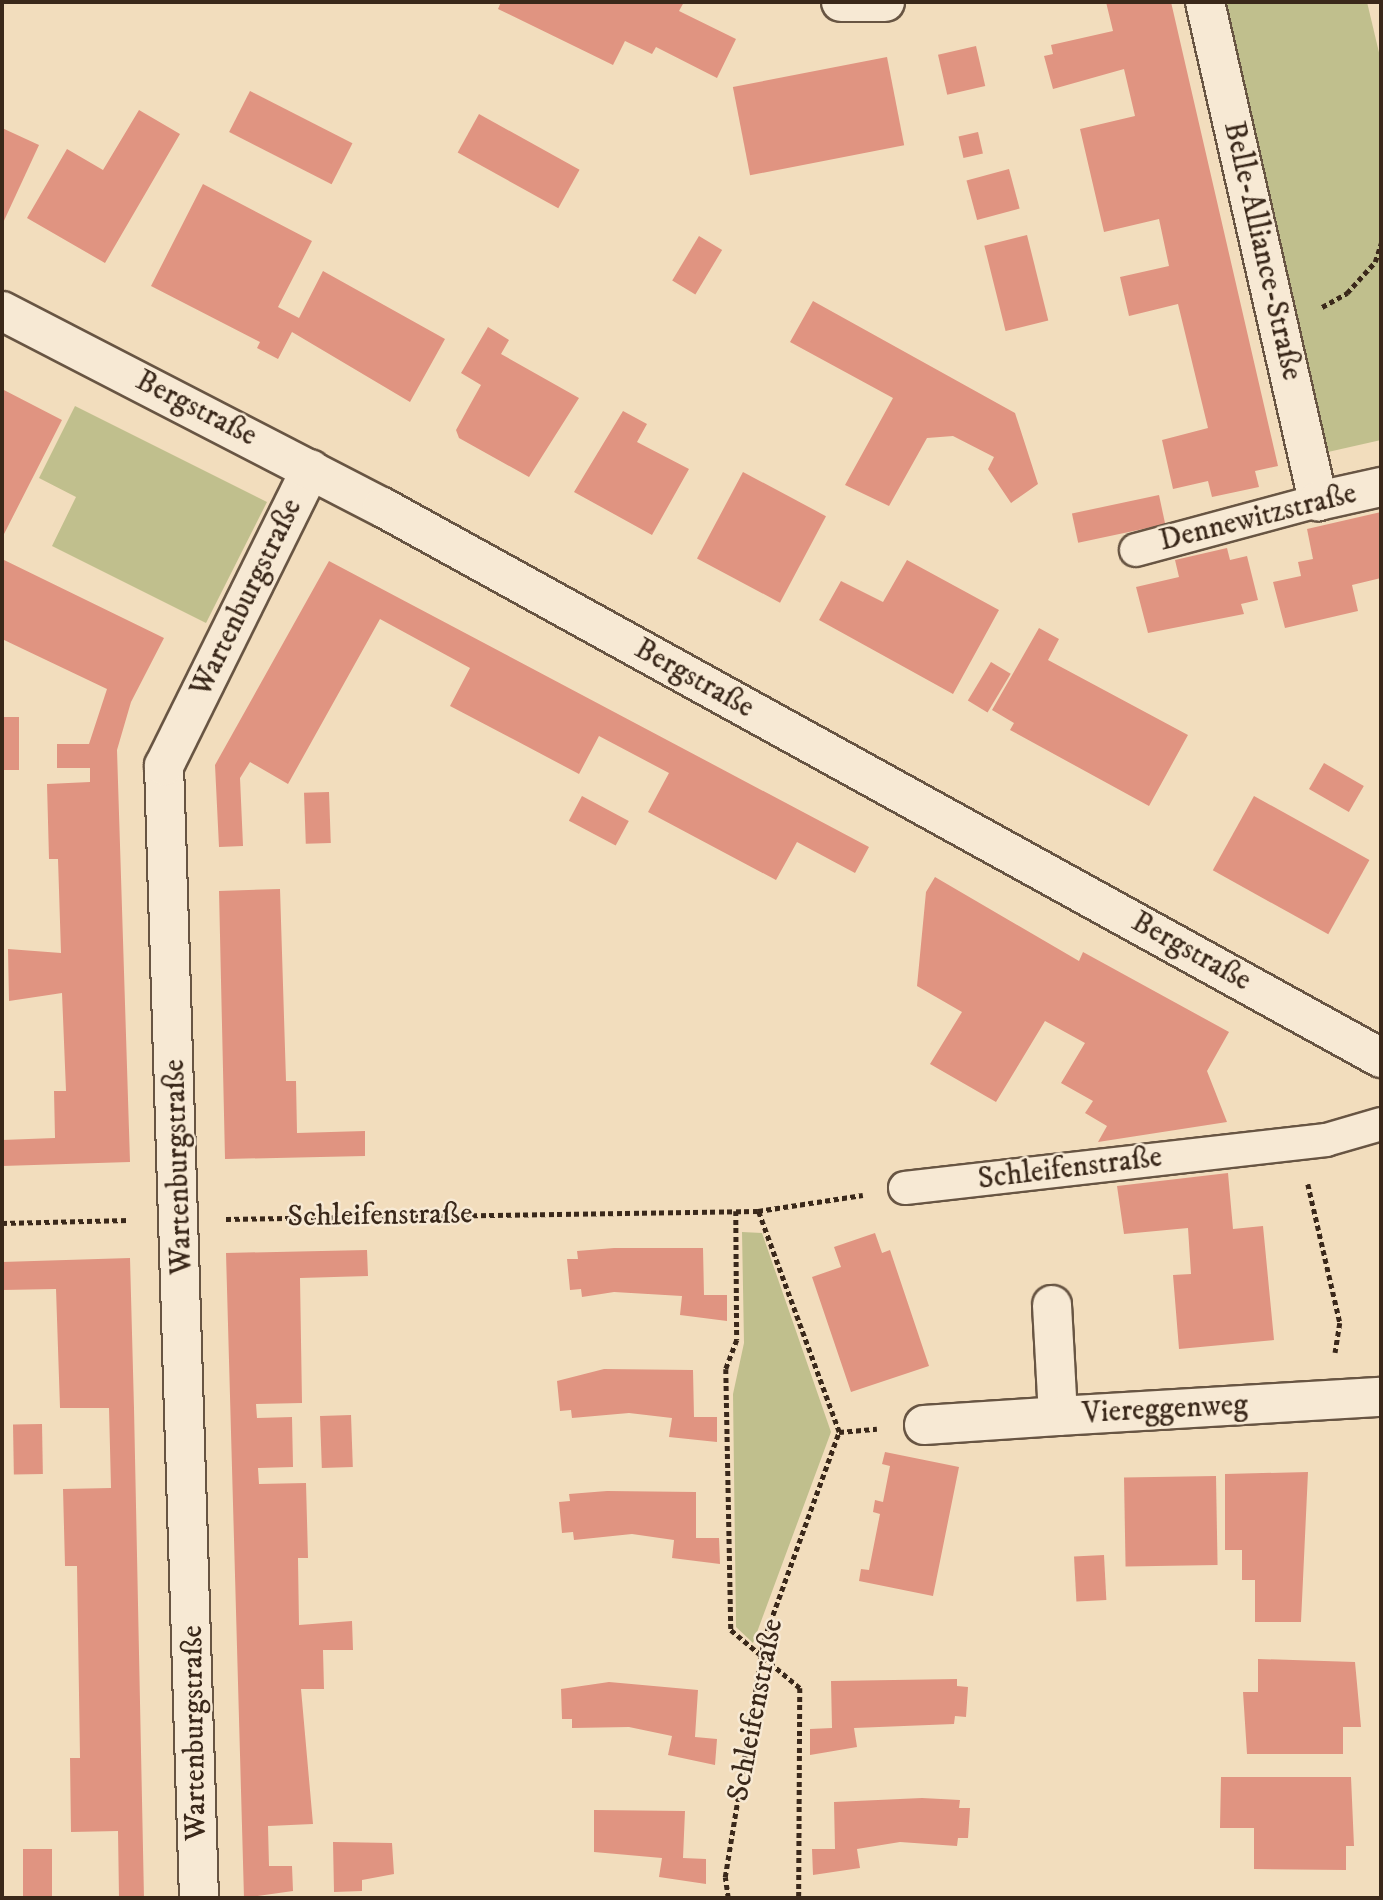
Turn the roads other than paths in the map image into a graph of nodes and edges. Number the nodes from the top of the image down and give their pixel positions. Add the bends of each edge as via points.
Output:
1 (841, 2) edge
2 (885, 2) edge
3 (1205, 2) edge
4 (2, 311) edge
5 (311, 469) junction
6 (1381, 487) edge
7 (1318, 501) junction
8 (1136, 550) dead end
9 (1381, 1058) edge
10 (1381, 1125) edge
11 (905, 1188) road end
12 (1052, 1305) dead end
13 (1381, 1397) edge
14 (1059, 1416) junction
15 (924, 1425) dead end
16 (199, 1898) edge

1 - 2 street
3 - 7 street, Belle-Alliance-Straße
4 - 5 street, Bergstraße
5 - 9 street, Bergstraße
5 - 16 street, Wartenburgstraße via 164,766 182,1219
6 - 7 street, Dennewitzstraße
7 - 8 lane, Dennewitzstraße
10 - 11 lane, Schleifenstraße via 1298,1142
12 - 14 street, Viereggenweg
13 - 14 street, Viereggenweg
14 - 15 street

